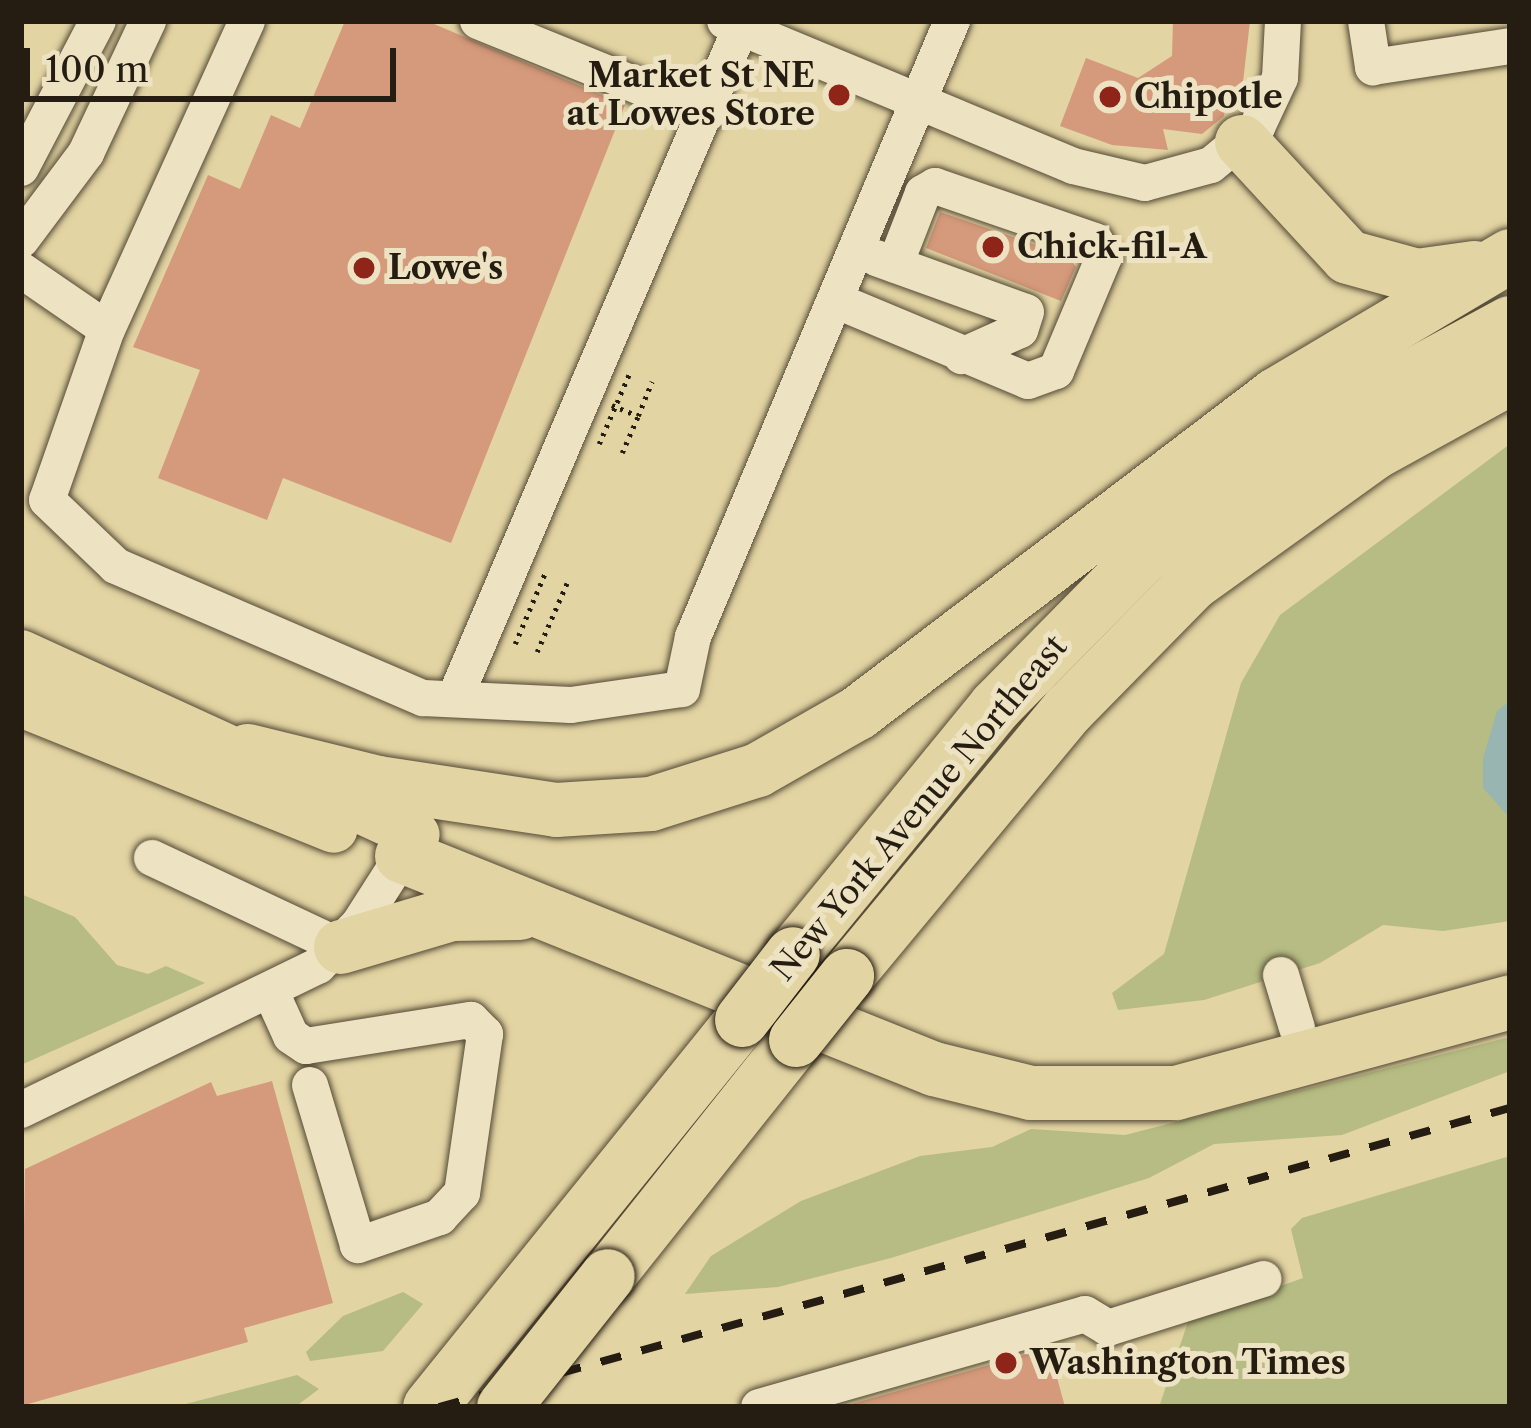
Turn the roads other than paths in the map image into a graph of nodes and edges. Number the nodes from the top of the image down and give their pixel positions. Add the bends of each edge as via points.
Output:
1 (98, 21) edge
2 (148, 21) edge
3 (247, 21) edge
4 (478, 21) edge
5 (952, 21) edge
6 (1282, 21) edge
7 (1366, 21) edge
8 (733, 24) edge
9 (1510, 46) edge
10 (918, 101) junction
11 (707, 114) junction
12 (1242, 142) junction
13 (21, 168) edge
14 (21, 240) edge
15 (856, 250) junction
16 (1510, 255) edge
17 (895, 265) junction
18 (21, 270) edge
19 (837, 301) junction
20 (1510, 322) edge
21 (107, 329) junction
22 (962, 356) junction
23 (1510, 378) edge
24 (1510, 416) edge
25 (21, 624) edge
26 (21, 654) edge
27 (1111, 662) junction
28 (457, 693) junction
29 (140, 701) junction
30 (21, 704) edge
31 (248, 751) junction
32 (556, 810) junction
33 (409, 846) junction
34 (152, 858) dead end
35 (544, 913) junction
36 (341, 947) junction
37 (1510, 969) edge
38 (1281, 975) dead end
39 (271, 992) junction
40 (1510, 1002) edge
41 (1298, 1028) junction
42 (310, 1085) dead end
43 (21, 1110) edge
44 (1263, 1279) dead end
45 (430, 1407) edge
46 (504, 1407) edge
47 (759, 1407) edge

1 - 13 street
2 - 14 street via 86,153
3 - 21 street
4 - 11 street
5 - 10 street
6 - 12 street via 1274,94
7 - 9 street via 1373,67
8 - 10 street
8 - 11 street
10 - 12 street via 1117,180 1186,176
10 - 15 street
11 - 28 street via 600,399
12 - 16 highway via 1321,237 1363,264 1433,276
15 - 17 street
15 - 19 street
16 - 32 highway via 1244,417 810,744 678,798
17 - 22 street via 1026,312 1020,330
17 - 22 street via 923,193 935,186 1095,241 1104,256 1056,371 1028,381
18 - 21 street
19 - 22 street
19 - 28 street via 692,637 682,689 571,705
20 - 45 highway, New York Avenue Northeast, bridge via 1327,422 1144,556 996,706
21 - 28 street via 47,500 116,566 423,698
23 - 27 highway, New York Avenue Northeast via 1280,515
24 - 27 highway via 1398,470
25 - 29 main road via 82,653
26 - 29 main road
27 - 46 highway, New York Avenue Northeast, bridge
29 - 31 main road
30 - 33 main road
31 - 32 highway via 377,783
31 - 33 main road
32 - 33 highway via 447,821
33 - 35 highway
33 - 36 street
33 - 41 highway via 991,1053 1130,1066
34 - 36 street
35 - 36 highway via 452,914
35 - 40 highway via 934,1069 1066,1098 1208,1086
36 - 39 street
37 - 41 highway
38 - 41 street
39 - 42 street via 291,1036 306,1046 471,1020 485,1034 461,1193 440,1217 358,1245
39 - 43 street
44 - 47 street via 1108,1328 1085,1314

